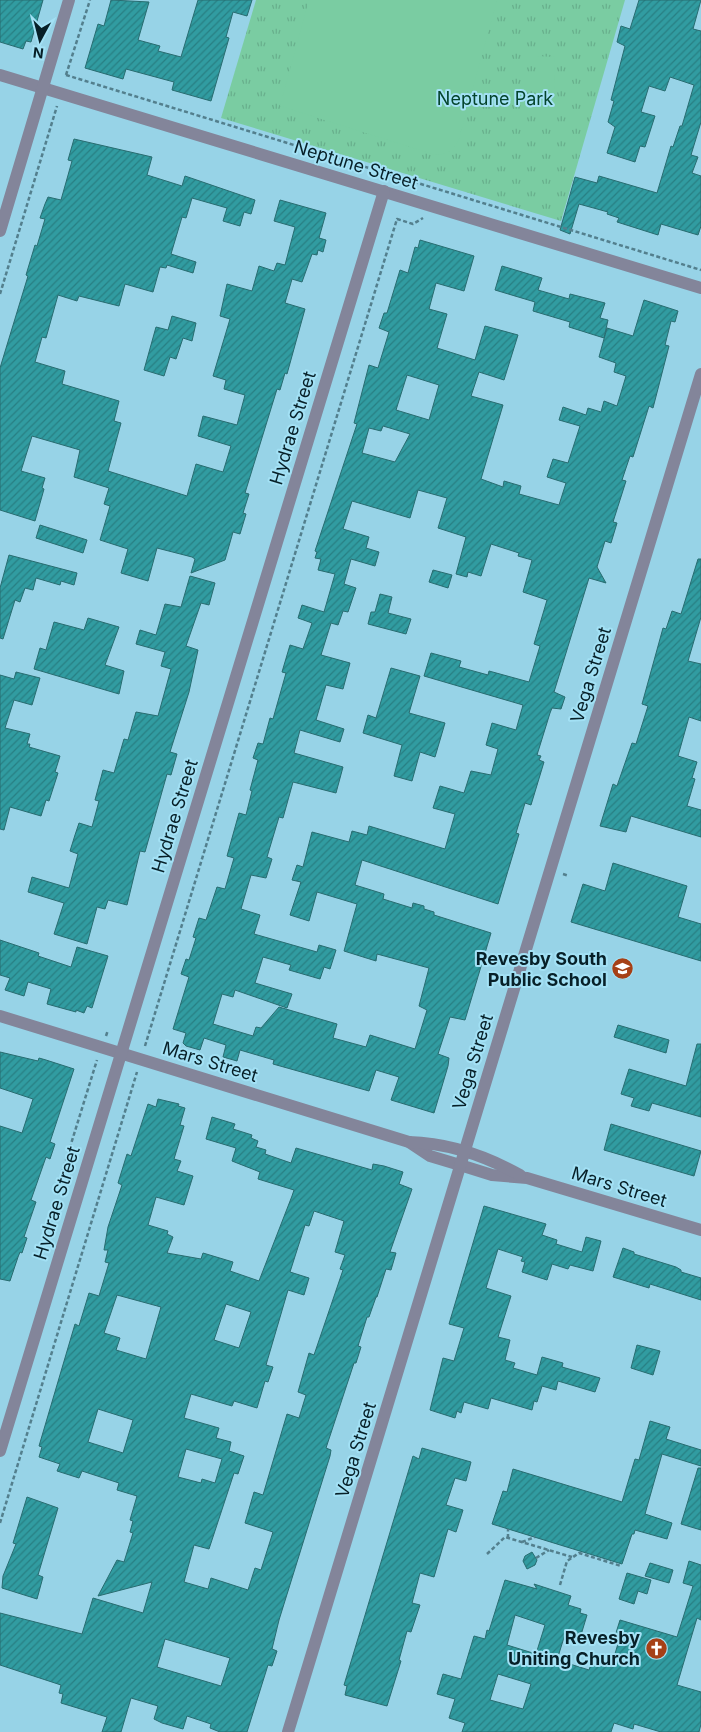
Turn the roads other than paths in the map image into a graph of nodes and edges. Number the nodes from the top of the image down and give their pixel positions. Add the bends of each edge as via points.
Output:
1 (69, 0) edge
2 (0, 75) edge
3 (42, 87) junction
4 (384, 192) junction
5 (0, 231) edge
6 (701, 288) edge
7 (701, 374) edge
8 (0, 1016) edge
9 (121, 1053) junction
10 (408, 1142) junction
11 (464, 1152) junction
12 (460, 1165) junction
13 (527, 1178) junction
14 (701, 1230) edge
15 (0, 1451) edge
16 (288, 1732) edge

1 - 3 street
2 - 3 street, Neptune Street
3 - 4 street, Neptune Street
3 - 5 street
4 - 6 street, Neptune Street
4 - 9 street, Hydrae Street
7 - 11 street, Vega Street
8 - 9 street, Mars Street
9 - 10 street, Mars Street
9 - 15 street, Hydrae Street
10 - 11 street, Mars Street via 435,1142
10 - 12 street, Mars Street via 430,1156
11 - 12 street, Vega Street
11 - 13 street, Mars Street via 496,1162
12 - 13 street, Mars Street via 492,1175
12 - 16 street, Vega Street
13 - 14 street, Mars Street

